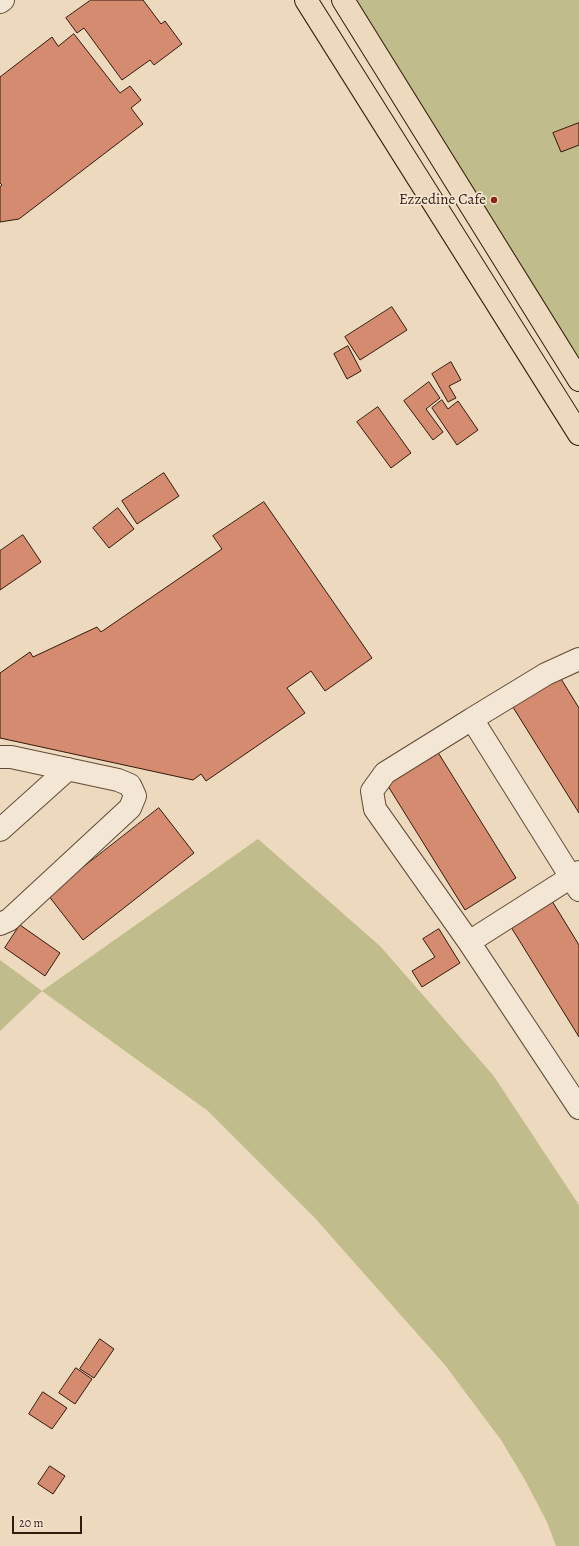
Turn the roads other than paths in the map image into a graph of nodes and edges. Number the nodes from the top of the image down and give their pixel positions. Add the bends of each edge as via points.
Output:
1 (3, 0) edge
2 (306, 0) edge
3 (343, 0) edge
4 (0, 2) edge
5 (579, 380) edge
6 (579, 434) edge
7 (579, 659) edge
8 (472, 719) junction
9 (0, 757) edge
10 (68, 769) junction
11 (0, 830) edge
12 (576, 880) edge
13 (0, 924) edge
14 (469, 942) junction
15 (579, 1107) edge

1 - 4 lane
2 - 6 main road
3 - 5 main road
7 - 8 lane via 546,674
8 - 12 lane
8 - 14 lane via 385,773 372,791 375,808
9 - 10 lane
10 - 11 lane
10 - 13 lane via 118,780 130,785 136,796 130,808 9,920
12 - 14 lane
14 - 15 lane

